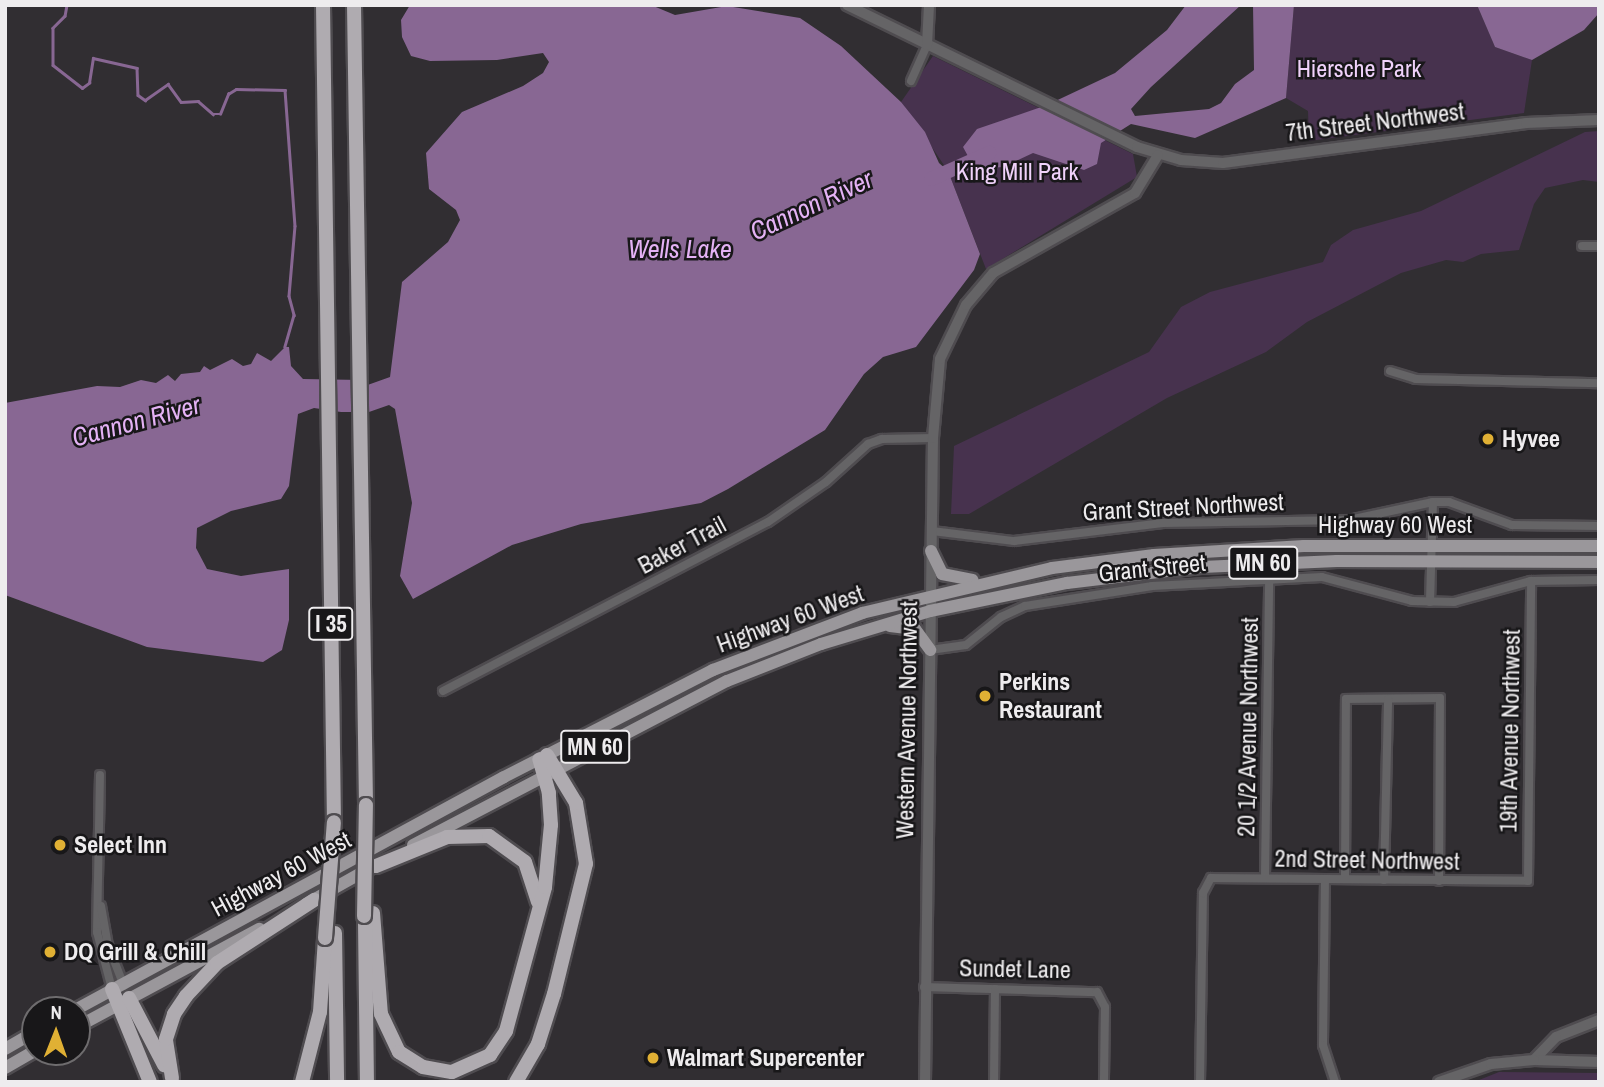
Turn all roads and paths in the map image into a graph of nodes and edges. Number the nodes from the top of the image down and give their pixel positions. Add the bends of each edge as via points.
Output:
1 (323, 5) edge
2 (354, 5) edge
3 (847, 5) edge
4 (929, 5) edge
5 (926, 45) junction
6 (911, 81) dead end
7 (1599, 120) edge
8 (1158, 155) junction
9 (1582, 246) dead end
10 (1599, 246) edge
11 (1390, 371) dead end
12 (1599, 383) edge
13 (933, 438) junction
14 (1433, 502) junction
15 (1599, 526) edge
16 (932, 531) junction
17 (1432, 545) junction
18 (1599, 546) edge
19 (931, 551) junction
20 (1430, 562) junction
21 (1599, 562) edge
22 (1269, 578) junction
23 (1001, 579) junction
24 (1599, 580) edge
25 (1531, 581) junction
26 (930, 594) junction
27 (1430, 602) junction
28 (930, 611) junction
29 (872, 627) junction
30 (930, 650) junction
31 (443, 691) dead end
32 (1388, 699) junction
33 (543, 757) junction
34 (551, 770) junction
35 (100, 775) dead end
36 (376, 866) junction
37 (1265, 877) junction
38 (1325, 879) junction
39 (1345, 879) junction
40 (1384, 880) junction
41 (1440, 881) junction
42 (1528, 881) joint
43 (314, 900) junction
44 (369, 915) junction
45 (536, 918) junction
46 (330, 935) junction
47 (118, 986) junction
48 (924, 987) junction
49 (995, 989) junction
50 (91, 1001) edge
51 (124, 1001) junction
52 (91, 1019) edge
53 (1599, 1020) edge
54 (21, 1040) edge
55 (5, 1049) edge
56 (21, 1059) edge
57 (1534, 1060) junction
58 (1599, 1062) edge
59 (5, 1068) edge
60 (173, 1080) edge
61 (150, 1082) edge
62 (302, 1082) edge
63 (337, 1082) edge
64 (367, 1082) edge
65 (516, 1082) edge
66 (925, 1082) edge
67 (994, 1082) edge
68 (1104, 1082) edge
69 (1200, 1082) edge
70 (1335, 1082) edge
71 (1439, 1082) edge

1 - 46 highway, I 35, bridge via 334,822
2 - 44 highway, I 35, bridge
3 - 5 street, 7th Street Northwest
4 - 5 street
5 - 6 street
5 - 8 street, 7th Street Northwest
7 - 8 street, 7th Street Northwest via 1526,123 1223,163
8 - 13 street, Western Avenue Northwest via 1135,193 993,274 966,304 940,359
9 - 10 street
11 - 12 street via 1416,379
13 - 16 street, Western Avenue Northwest
13 - 31 street, Baker Trail via 882,439 868,444 826,482 768,522
14 - 15 street, Grant Street Northwest via 1449,502 1512,525
14 - 16 street, Grant Street Northwest via 1349,520 1163,523 1014,541
14 - 17 street
16 - 19 street, Western Avenue Northwest
17 - 18 main road, Highway 60 West / MN 60
17 - 20 street
17 - 23 main road, Highway 60 West / MN 60 via 1229,548 1081,564
19 - 23 main road via 947,577
19 - 26 street, Western Avenue Northwest
20 - 21 main road, Highway 60 West / MN 60
20 - 27 street
20 - 28 main road, Highway 60 West / MN 60 via 1202,567 1067,583
22 - 27 street, Grant Street via 1341,579 1394,597
22 - 30 street, Grant Street via 1152,586 1037,603 1001,617 966,645
22 - 37 street, 20 1/2 Avenue Northwest
23 - 26 main road, Highway 60 West / MN 60
24 - 25 street, Grant Street
25 - 27 street, Grant Street via 1468,601
25 - 42 street, 19th Avenue Northwest
26 - 28 street, Western Avenue Northwest
26 - 33 main road, Highway 60 West / MN 60 via 757,650
28 - 29 main road, Highway 60 West / MN 60
28 - 30 street, Western Avenue Northwest
29 - 30 main road via 911,627
29 - 34 main road, Highway 60 West / MN 60 via 727,681
30 - 48 street, Western Avenue Northwest
32 - 39 street via 1346,699
32 - 40 street
32 - 41 street via 1440,698
33 - 34 highway
33 - 47 main road, Highway 60 West / MN 60
34 - 36 main road, Highway 60 West / MN 60
34 - 45 highway via 550,856
34 - 65 highway via 579,813 586,864 538,1044
35 - 47 street via 98,939
36 - 43 main road, Highway 60 West / MN 60
36 - 45 highway via 447,837 489,836 525,862 537,888
37 - 38 street, 2nd Street Northwest
37 - 69 street, 2nd Street Northwest via 1216,877 1207,882
38 - 39 street, 2nd Street Northwest
38 - 70 street via 1323,1045
39 - 40 street, 2nd Street Northwest
40 - 41 street, 2nd Street Northwest
41 - 42 street, 2nd Street Northwest
43 - 51 main road, Highway 60 West / MN 60
43 - 60 highway via 235,949 186,996 166,1040
44 - 45 highway via 381,1014 388,1035 411,1061 452,1072 478,1063 499,1044
44 - 64 highway
46 - 62 highway via 320,1012
46 - 63 highway
47 - 50 main road, Highway 60 West / MN 60
47 - 51 highway
48 - 49 street, Sundet Lane
48 - 66 street, Western Avenue Northwest
49 - 67 street
49 - 68 street, Sundet Lane via 1089,990 1103,996
51 - 52 main road, Highway 60 West / MN 60
51 - 60 highway
51 - 61 highway
53 - 57 street via 1556,1037
54 - 55 main road
56 - 59 main road
57 - 58 street
57 - 71 street via 1476,1068

